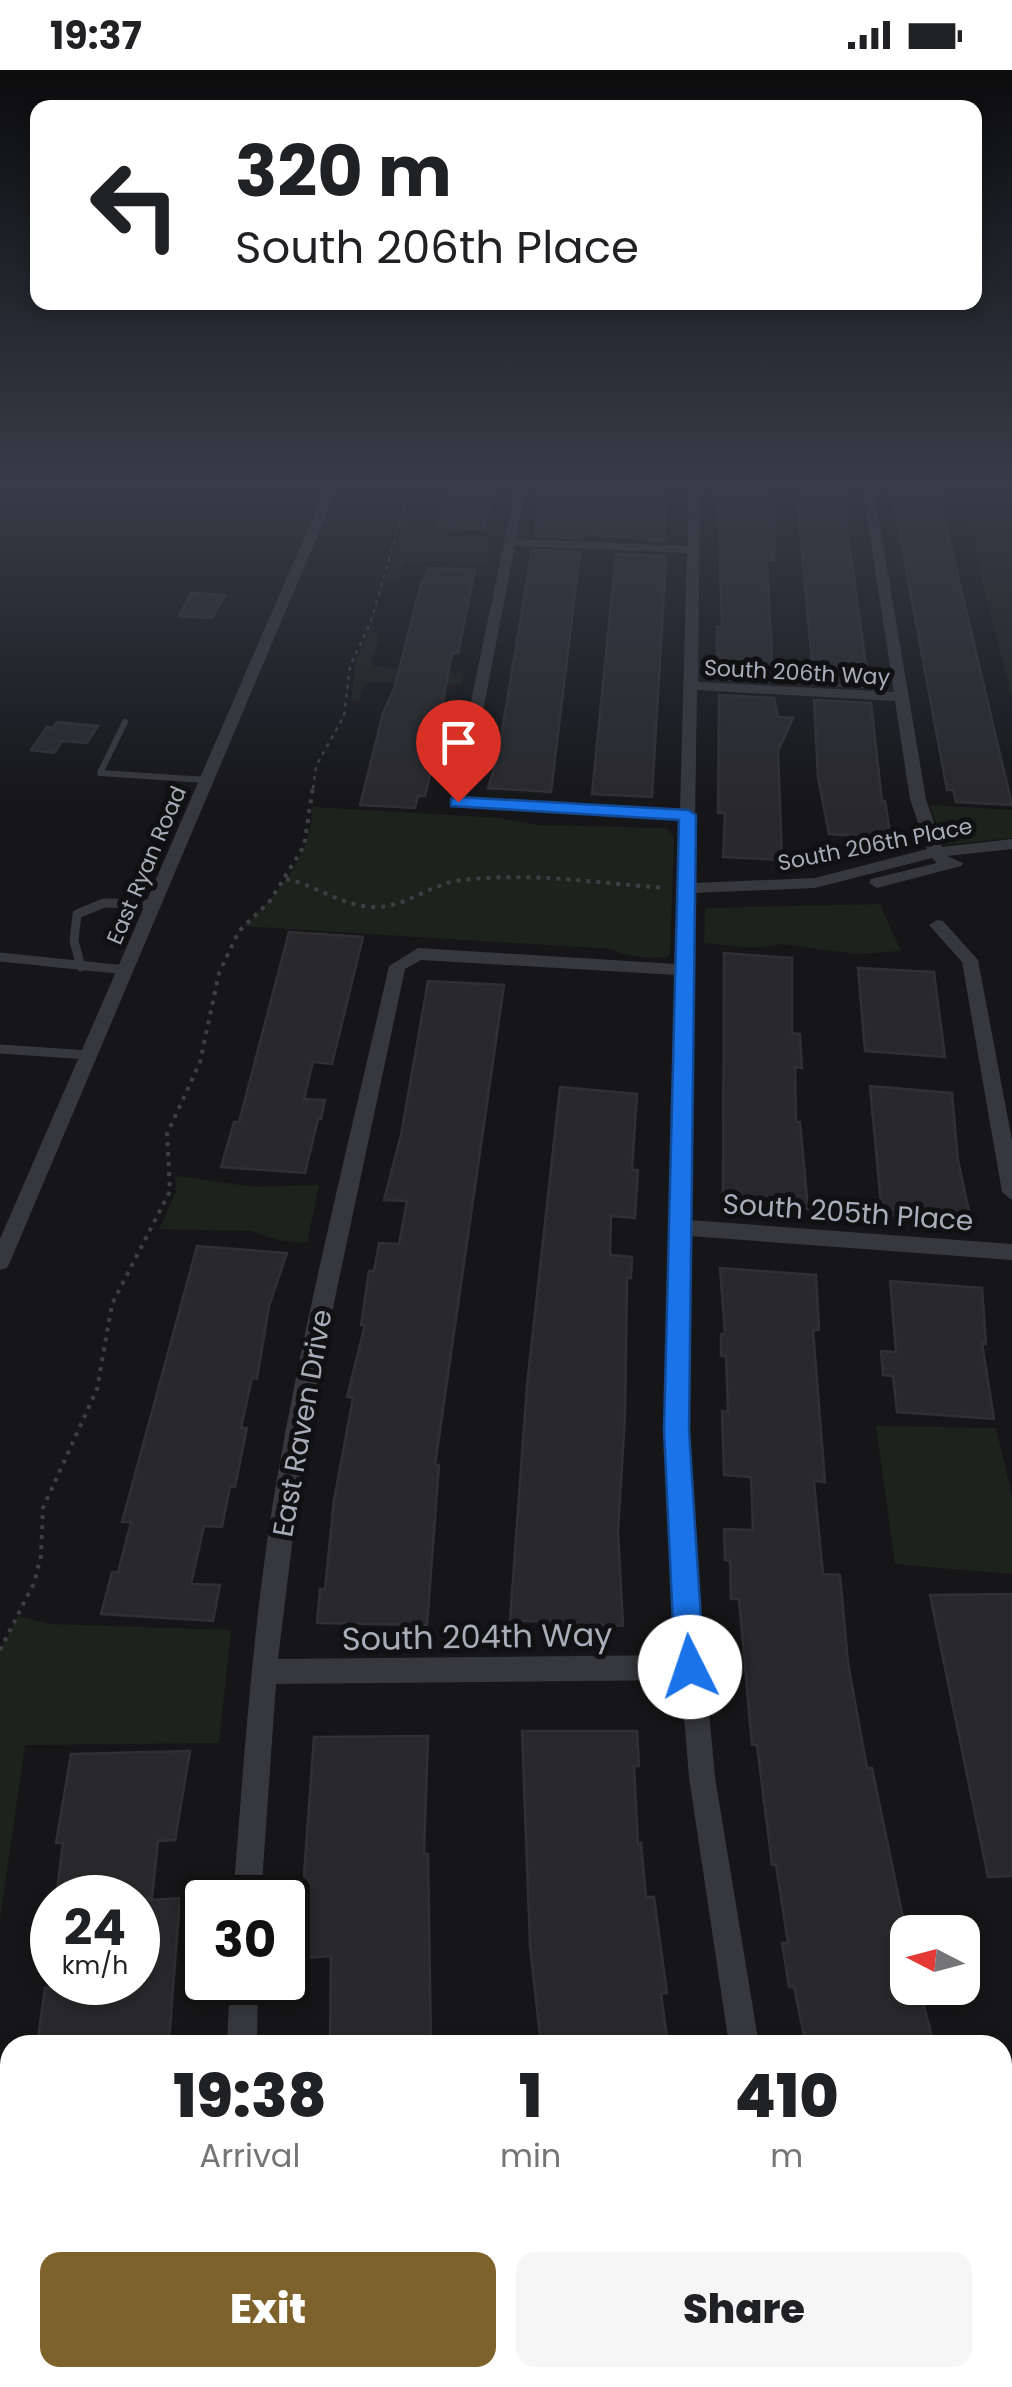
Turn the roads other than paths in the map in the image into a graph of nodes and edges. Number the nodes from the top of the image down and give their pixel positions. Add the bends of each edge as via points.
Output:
1 (286, 593) edge
2 (499, 593) edge
3 (692, 593) edge
4 (885, 593) edge
5 (690, 686) junction
6 (902, 697) junction
7 (126, 722) dead end
8 (206, 780) junction
9 (688, 815) junction
10 (1012, 844) edge
11 (1012, 856) edge
12 (942, 858) junction
13 (686, 894) junction
14 (154, 904) junction
15 (937, 926) dead end
16 (0, 957) edge
17 (81, 967) junction
18 (126, 970) junction
19 (685, 970) junction
20 (0, 1048) edge
21 (89, 1055) junction
22 (1012, 1192) edge
23 (680, 1227) junction
24 (1012, 1252) edge
25 (0, 1262) edge
26 (690, 1667) junction
27 (264, 1672) junction
28 (249, 1875) edge
29 (243, 2005) edge
30 (242, 2035) edge
31 (742, 2035) edge

1 - 8 street, East Ryan Road
2 - 9 street via 458,802
3 - 5 street
4 - 6 street
5 - 6 street, South 206th Way
5 - 9 street
6 - 12 street via 918,799
7 - 8 lane via 100,773
8 - 14 street, East Ryan Road
9 - 13 street
10 - 12 street, South 206th Place
11 - 12 street, South 206th Place
12 - 13 street, South 206th Place via 816,896
13 - 19 street
14 - 17 lane via 106,902 77,914 74,941
14 - 18 street, East Ryan Road
15 - 22 street via 970,960
16 - 17 lane
17 - 18 lane
18 - 21 street, East Ryan Road
19 - 23 street
19 - 27 street, East Raven Drive via 434,954 406,958 395,973 303,1398
20 - 21 lane
21 - 25 street, East Ryan Road
23 - 24 street, South 205th Place
23 - 26 street via 676,1430
26 - 27 street, South 204th Way
26 - 31 street
27 - 28 street, East Raven Drive
29 - 30 street

